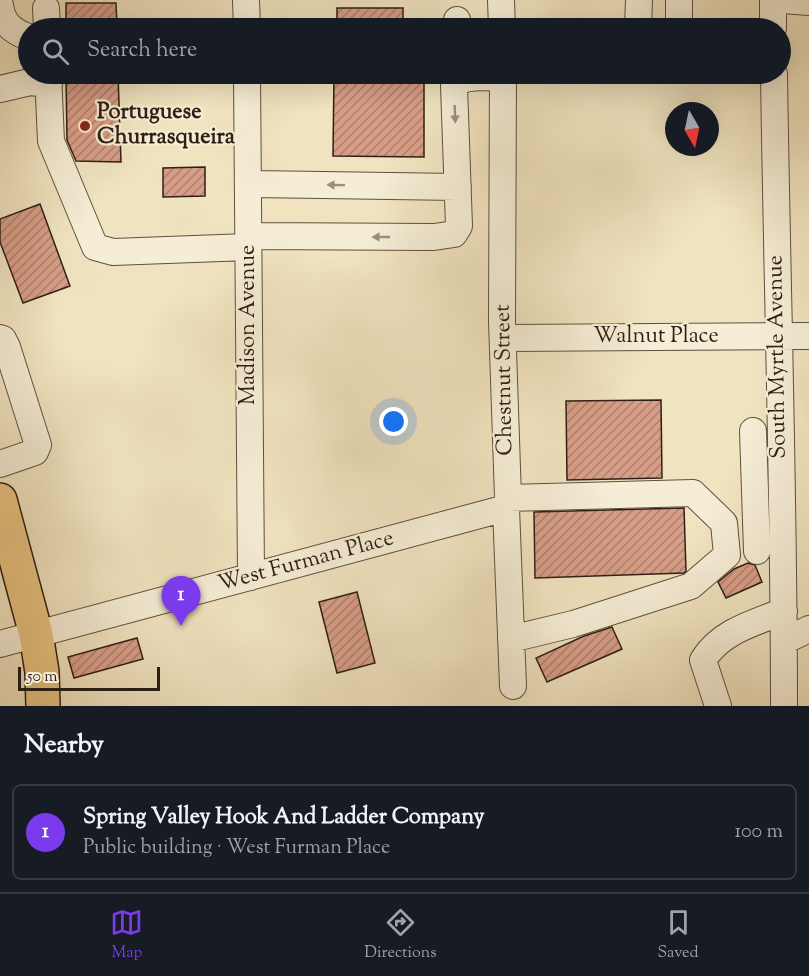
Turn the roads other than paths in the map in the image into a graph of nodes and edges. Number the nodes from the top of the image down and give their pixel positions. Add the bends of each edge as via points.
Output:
1 (246, 0) edge
2 (501, 0) edge
3 (639, 0) edge
4 (679, 0) edge
5 (773, 0) edge
6 (783, 0) edge
7 (809, 2) edge
8 (0, 5) edge
9 (246, 18) edge
10 (502, 18) edge
11 (638, 18) edge
12 (679, 18) edge
13 (773, 18) edge
14 (18, 33) edge
15 (21, 84) edge
16 (48, 84) edge
17 (247, 84) edge
18 (455, 84) edge
19 (503, 84) edge
20 (774, 84) edge
21 (0, 89) edge
22 (248, 184) junction
23 (458, 187) junction
24 (248, 242) junction
25 (809, 336) edge
26 (777, 337) junction
27 (0, 338) edge
28 (503, 338) junction
29 (753, 431) dead end
30 (0, 464) edge
31 (0, 500) edge
32 (507, 503) junction
33 (783, 550) junction
34 (758, 551) junction
35 (727, 555) junction
36 (251, 577) junction
37 (784, 610) junction
38 (809, 629) edge
39 (36, 634) junction
40 (512, 639) junction
41 (784, 641) junction
42 (0, 644) edge
43 (513, 686) dead end
44 (713, 705) edge
45 (43, 706) edge
46 (784, 706) edge

1 - 9 street
2 - 10 street
3 - 11 street
4 - 12 street
5 - 13 street
6 - 7 street
8 - 14 street via 5,24
15 - 21 street
16 - 24 street via 51,141 94,247 113,252
17 - 22 street, Madison Avenue
18 -> 23 street
19 - 28 street, Chestnut Street
20 - 26 street, South Myrtle Avenue
23 -> 22 street
22 - 24 street, Madison Avenue
23 -> 24 street via 459,226 454,234
24 - 36 street, Madison Avenue
25 - 26 street, Walnut Place
26 - 28 street, Walnut Place
26 - 33 street, South Myrtle Avenue
27 - 30 street via 7,347 39,445 35,452
28 - 32 street, Chestnut Street
29 - 34 street
31 - 39 main road
32 - 35 street, West Furman Place via 693,493 724,523
32 - 36 street, West Furman Place
32 - 40 street, Chestnut Street
33 - 34 street
33 - 37 street, South Myrtle Avenue
34 - 35 street
35 - 40 street via 692,586
36 - 39 street, West Furman Place
37 - 41 street, South Myrtle Avenue
37 - 44 street via 730,633 711,647 703,660
38 - 41 street
39 - 42 street, West Furman Place
39 - 45 main road
40 - 43 street, Chestnut Street
41 - 46 street, South Myrtle Avenue

